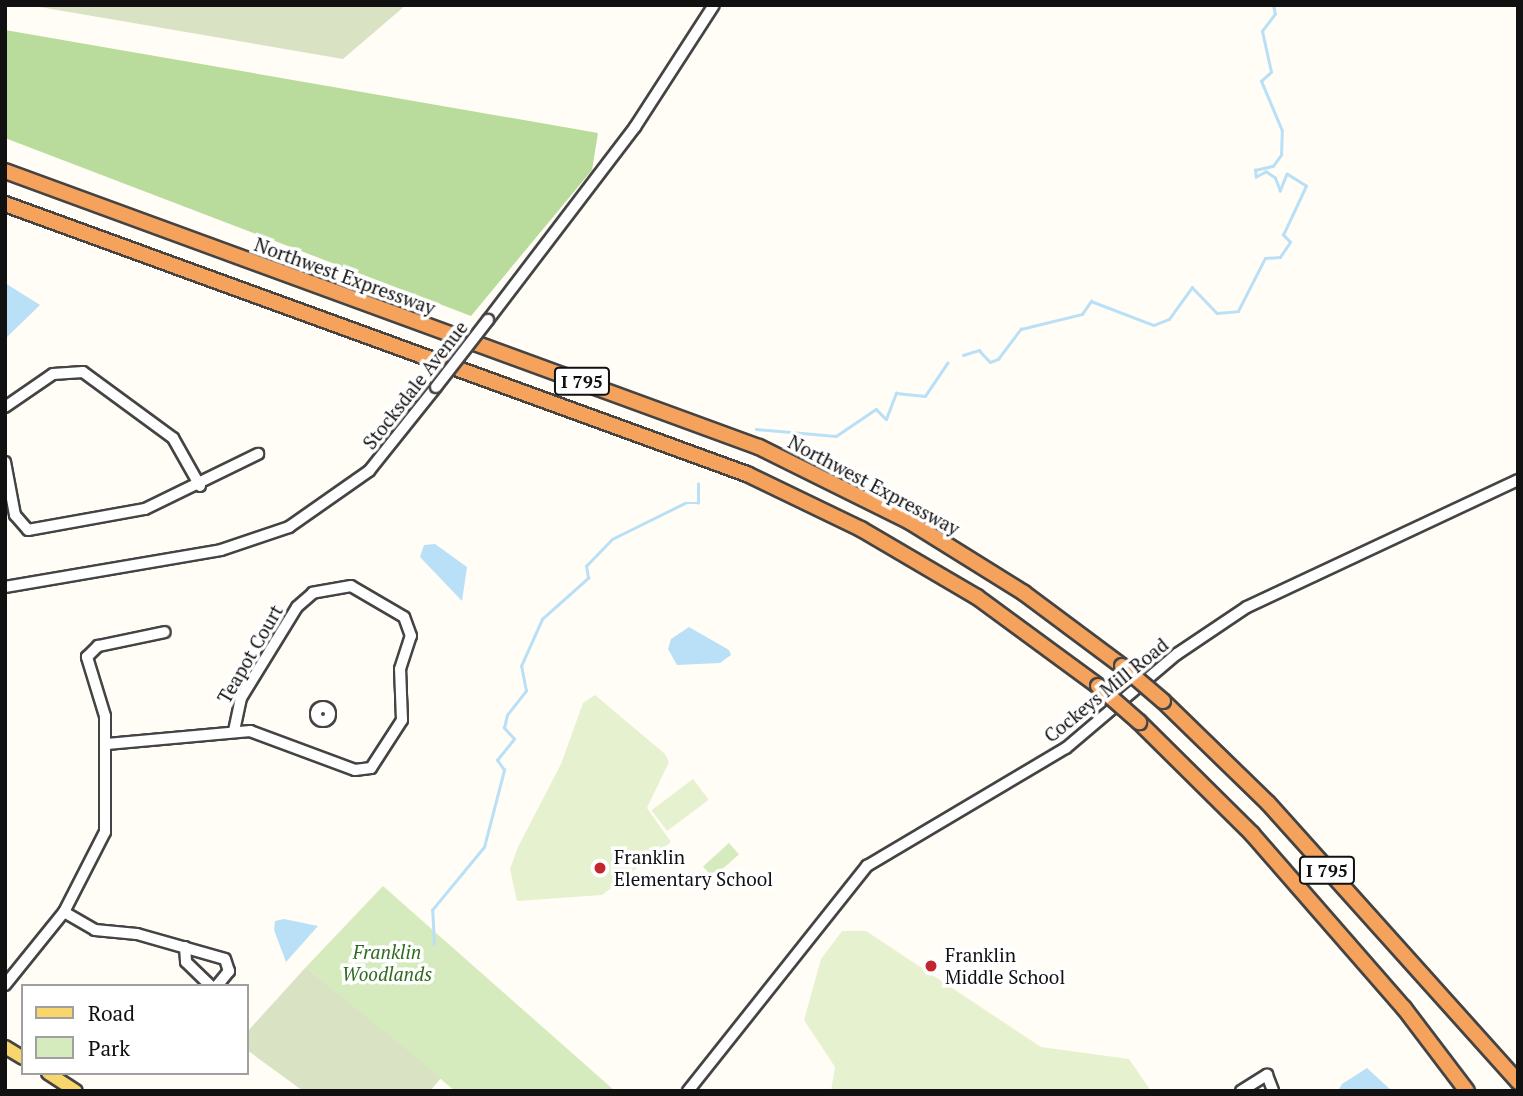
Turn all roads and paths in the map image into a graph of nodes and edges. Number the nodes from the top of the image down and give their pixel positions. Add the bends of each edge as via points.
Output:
1 (714, 5) edge
2 (5, 171) edge
3 (5, 204) edge
4 (5, 407) edge
5 (258, 454) dead end
6 (5, 462) edge
7 (1518, 480) edge
8 (200, 486) junction
9 (5, 587) edge
10 (165, 632) dead end
11 (234, 730) junction
12 (107, 744) junction
13 (64, 912) junction
14 (185, 947) junction
15 (209, 984) edge
16 (218, 984) edge
17 (5, 985) edge
18 (1404, 1007) junction
19 (5, 1047) edge
20 (1484, 1047) junction
21 (21, 1057) edge
22 (51, 1075) edge
23 (1518, 1082) edge
24 (71, 1089) edge
25 (1518, 1090) edge
26 (688, 1091) edge
27 (1241, 1091) edge
28 (1273, 1091) edge
29 (1467, 1091) edge
30 (1478, 1091) edge

1 - 9 street, Stocksdale Avenue, bridge via 635,127 369,471 289,527 221,550
2 - 20 highway, Northwest Expressway / I 795, bridge via 802,466 960,552 1122,666 1163,701 1268,803
3 - 18 highway, I 795, bridge via 747,474 861,529 977,597 1139,722 1236,817
4 - 8 street via 52,374 83,372 173,438
5 - 8 street
6 - 8 street via 15,515 28,530 145,509
7 - 26 street, Cockeys Mill Road via 1247,607 1177,654 1066,748 867,866
10 - 12 street via 98,646 87,657 104,706
11 - 11 street, Teapot Court via 272,736 355,770 375,765 402,720 400,670 411,636 404,617 351,586 313,593 297,607 241,698
11 - 12 street, Teapot Court
12 - 13 street via 106,832
13 - 14 street via 95,930
13 - 17 street
14 - 15 street via 186,962
14 - 16 street via 228,962
18 - 29 highway, I 795
18 - 30 highway
19 - 21 main road
20 - 23 highway, Northwest Expressway / I 795
20 - 25 highway
22 - 24 main road
27 - 28 street via 1267,1075

